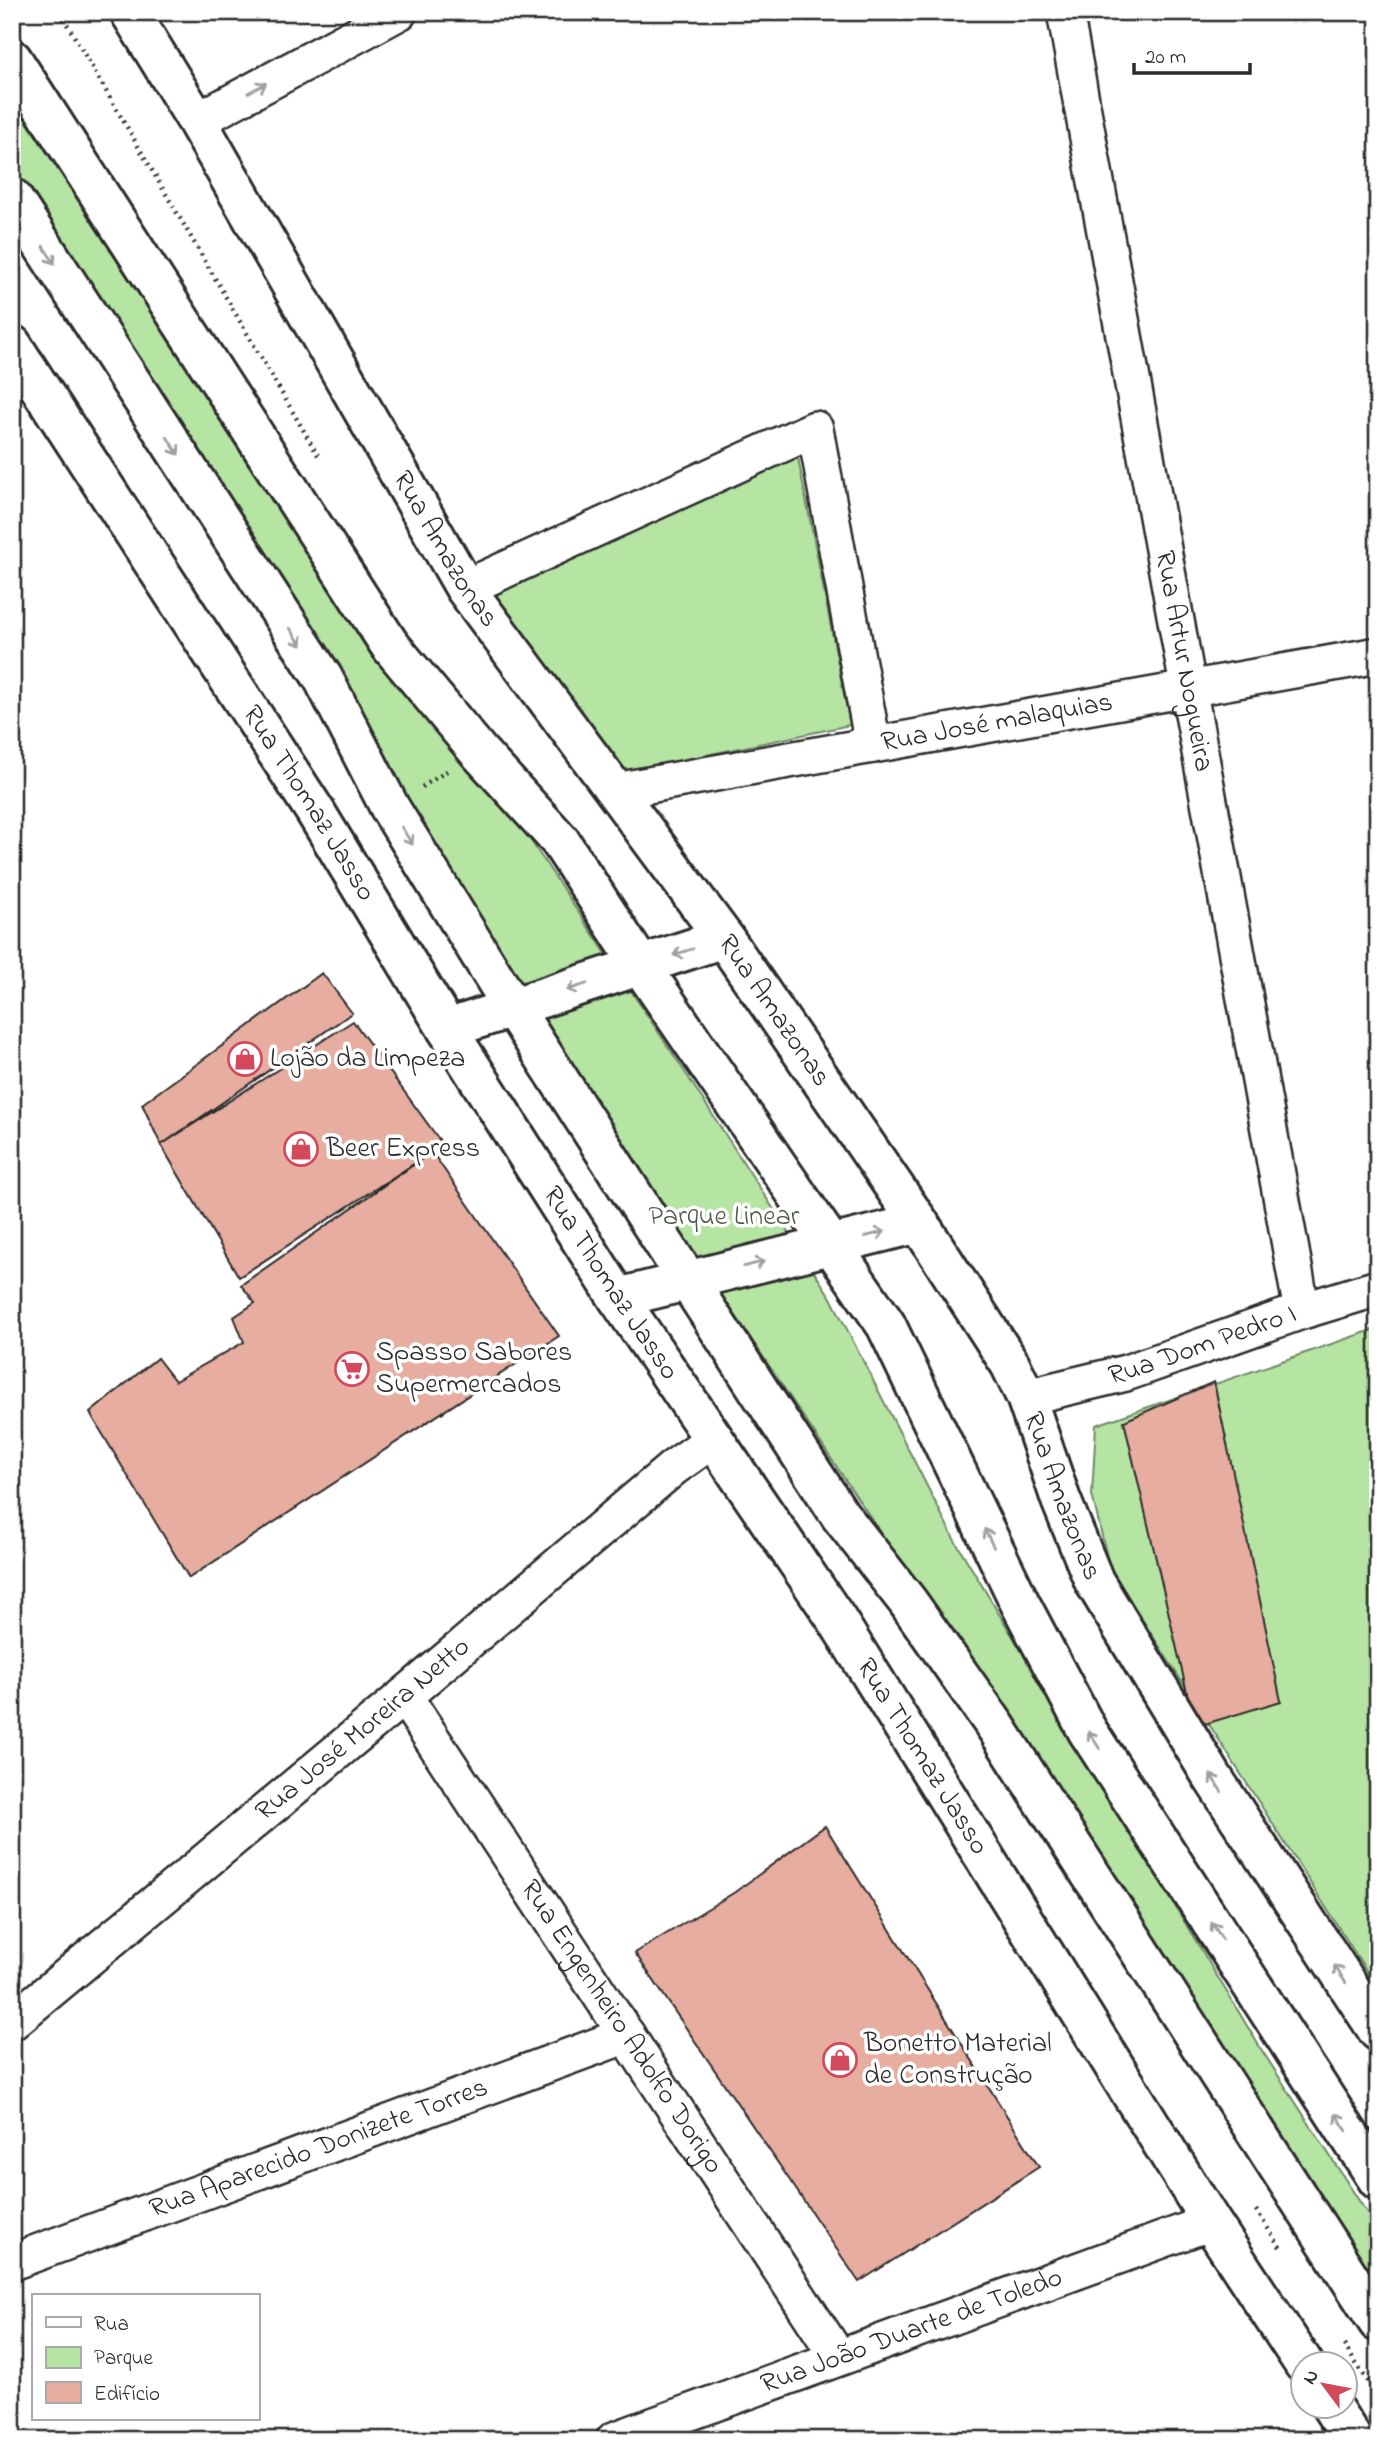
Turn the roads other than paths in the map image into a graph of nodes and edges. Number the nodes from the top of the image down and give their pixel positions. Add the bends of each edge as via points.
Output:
1 (130, 12) edge
2 (399, 12) edge
3 (1065, 12) edge
4 (12, 60) edge
5 (197, 121) junction
6 (12, 198) edge
7 (12, 345) edge
8 (465, 589) junction
9 (1378, 654) edge
10 (1189, 688) junction
11 (873, 745) junction
12 (615, 791) junction
13 (724, 938) junction
14 (641, 966) junction
15 (513, 1008) junction
16 (447, 1029) junction
17 (919, 1223) junction
18 (831, 1244) junction
19 (688, 1281) junction
20 (1378, 1287) edge
21 (618, 1298) junction
22 (1302, 1311) junction
23 (1026, 1397) junction
24 (714, 1439) junction
25 (404, 1696) junction
26 (12, 2022) edge
27 (1378, 2031) edge
28 (627, 2035) junction
29 (1378, 2180) edge
30 (1210, 2222) junction
31 (12, 2262) edge
32 (1378, 2322) edge
33 (1295, 2350) edge
34 (838, 2357) junction
35 (1340, 2420) edge
36 (614, 2440) edge
37 (1353, 2440) edge

1 - 5 main road, Rua Amazonas
5 -> 2 street
3 - 10 street, Rua Artur Nogueira
4 - 14 main road via 388,644 561,841
5 - 8 main road, Rua Amazonas
6 -> 15 main road via 323,678 390,808
7 - 16 main road, Rua Thomaz Jasso via 315,811
8 - 11 street via 816,429
8 - 12 main road, Rua Amazonas
9 - 10 street, Rua José malaquias
10 - 11 street, Rua José malaquias
10 - 22 street, Rua Artur Nogueira
11 - 12 street, Rua José malaquias
12 - 13 main road, Rua Amazonas
13 -> 14 main road
13 - 17 main road, Rua Amazonas
14 -> 15 main road
14 - 18 main road
15 - 16 main road
15 - 19 main road
16 - 21 main road, Rua Thomaz Jasso
18 -> 17 main road
17 - 23 main road, Rua Amazonas via 1010,1364
19 -> 18 main road
29 -> 18 main road via 1087,1730 1021,1605 886,1325
19 - 21 main road
19 - 32 main road via 840,1515 996,1727
20 - 22 street, Rua Dom Pedro I
21 - 24 main road, Rua Thomaz Jasso
22 - 23 street, Rua Dom Pedro I via 1126,1373
27 -> 23 main road, Rua Amazonas via 1213,1778 1094,1581
24 - 25 street, Rua José Moreira Netto via 673,1468
24 - 30 main road, Rua Thomaz Jasso via 836,1620
25 - 26 street, Rua José Moreira Netto
25 - 28 street, Rua Engenheiro Adolfo Dorigo
28 - 31 street, Rua Aparecido Donizete Torres
28 - 34 street, Rua Engenheiro Adolfo Dorigo
30 - 33 main road, Rua Thomaz Jasso
30 - 34 street, Rua João Duarte de Toledo
34 - 36 street, Rua João Duarte de Toledo
35 - 37 main road

